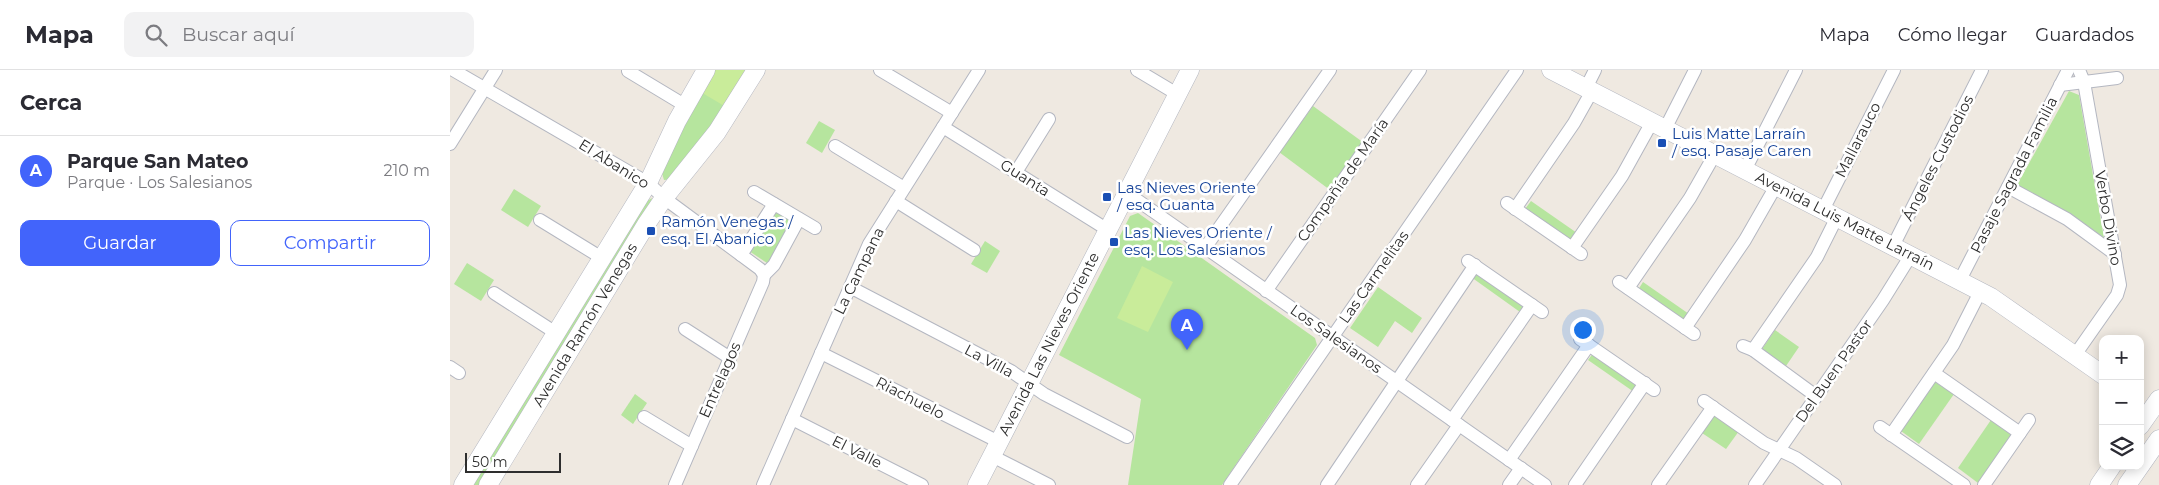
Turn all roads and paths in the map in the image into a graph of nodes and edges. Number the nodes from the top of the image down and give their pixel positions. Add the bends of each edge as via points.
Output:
1 (453, 70) edge
2 (496, 70) edge
3 (706, 70) edge
4 (756, 70) edge
5 (880, 70) edge
6 (979, 70) edge
7 (1137, 70) edge
8 (1190, 70) edge
9 (1330, 70) edge
10 (1420, 70) edge
11 (1517, 70) edge
12 (1551, 70) edge
13 (1595, 70) edge
14 (1695, 70) edge
15 (1796, 70) edge
16 (1894, 70) edge
17 (1982, 70) edge
18 (2068, 70) edge
19 (628, 71) edge
20 (2081, 76) edge
21 (2117, 78) dead end
22 (2060, 85) junction
23 (485, 88) junction
24 (1589, 89) junction
25 (1178, 94) junction
26 (686, 106) junction
27 (952, 113) junction
28 (1049, 119) dead end
29 (1659, 126) junction
30 (943, 127) junction
31 (450, 144) edge
32 (835, 146) dead end
33 (1715, 154) junction
34 (1745, 170) junction
35 (1016, 172) junction
36 (648, 183) junction
37 (1776, 186) junction
38 (904, 188) junction
39 (2008, 188) junction
40 (754, 192) dead end
41 (1127, 193) junction
42 (664, 198) junction
43 (896, 201) junction
44 (774, 204) junction
45 (1830, 214) junction
46 (799, 219) junction
47 (540, 220) dead end
48 (816, 228) dead end
49 (1108, 230) junction
50 (1893, 246) junction
51 (1204, 248) junction
52 (974, 250) dead end
53 (2115, 254) junction
54 (741, 255) junction
55 (1911, 255) junction
56 (602, 258) junction
57 (764, 275) junction
58 (1960, 280) junction
59 (850, 287) junction
60 (1266, 291) junction
61 (1980, 292) junction
62 (494, 293) dead end
63 (685, 329) dead end
64 (556, 333) junction
65 (1332, 337) junction
66 (821, 353) junction
67 (2075, 355) junction
68 (730, 358) junction
69 (1934, 372) junction
70 (2099, 372) edge
71 (1397, 382) junction
72 (1029, 384) junction
73 (1816, 396) junction
74 (2152, 406) edge
75 (644, 416) dead end
76 (792, 419) junction
77 (2029, 420) dead end
78 (1455, 422) junction
79 (2141, 425) edge
80 (1880, 427) dead end
81 (2020, 433) junction
82 (1891, 434) junction
83 (1127, 438) dead end
84 (2159, 439) edge
85 (692, 446) junction
86 (995, 449) junction
87 (1779, 450) junction
88 (1509, 460) junction
89 (1521, 468) junction
90 (2109, 470) edge
91 (765, 484) edge
92 (462, 485) edge
93 (488, 485) edge
94 (675, 485) edge
95 (922, 485) edge
96 (977, 485) edge
97 (1049, 485) edge
98 (1230, 485) edge
99 (1327, 485) edge
100 (1417, 485) edge
101 (1509, 485) edge
102 (1545, 485) edge
103 (1575, 485) edge
104 (1658, 485) edge
105 (1755, 485) edge
106 (1836, 485) edge
107 (1964, 485) edge
108 (1984, 485) edge
109 (2099, 485) edge
110 (2127, 485) edge

1 - 23 street, El Abanico
2 - 23 street
3 - 26 street, Avenida Ramón Venegas
4 - 42 street, Avenida Ramón Venegas via 717,132
5 - 27 street
6 - 27 street, La Campana
7 - 25 street
8 - 25 street, Avenida Las Nieves Oriente
9 - 51 street
10 - 60 street, Compañía de María
11 - 65 street, Las Carmelitas
12 - 24 street, Avenida Luis Matte Larraín
13 - 24 street
14 - 29 street
15 - 34 street
16 - 45 street, Mallarauco
17 - 50 street, Ángeles Custodios
18 - 22 street, Pasaje Sagrada Familia
19 - 26 street
20 - 21 street
20 - 22 street
20 - 53 street, Verbo Divino
22 - 39 street, Pasaje Sagrada Familia
23 - 31 street
23 - 36 street, El Abanico
24 - 29 street, Avenida Luis Matte Larraín
24 - 29 street via 1570,128 1511,206 1576,251 1622,176
25 - 41 street, Avenida Las Nieves Oriente
26 - 36 street, Avenida Ramón Venegas
27 - 30 street, La Campana
28 - 35 street
29 - 33 street, Avenida Luis Matte Larraín
30 - 35 street, Guanta
30 - 38 street, La Campana
32 - 38 street
33 - 34 street, Avenida Luis Matte Larraín
33 - 37 street via 1690,198 1623,285 1689,331
34 - 37 street, Avenida Luis Matte Larraín
35 - 49 street, Guanta
36 - 42 street, El Abanico
36 - 56 street, Avenida Ramón Venegas
37 - 45 street, Avenida Luis Matte Larraín
38 - 43 street, La Campana
39 - 53 street via 2061,216
39 - 58 street, Pasaje Sagrada Familia
40 - 44 street
41 - 49 street, Avenida Las Nieves Oriente
41 - 51 street, Los Salesianos
42 - 54 street, El Abanico
42 - 93 street, Avenida Ramón Venegas
43 - 52 street
43 - 59 street, La Campana via 869,244
44 - 46 street
44 - 54 street
45 - 50 street, Avenida Luis Matte Larraín
45 - 73 street, Mallarauco via 1817,258 1748,348
46 - 48 street
46 - 57 street, Entrelagos via 774,265
47 - 56 street
49 - 72 street, Avenida Las Nieves Oriente
50 - 55 street, Avenida Luis Matte Larraín
51 - 60 street, Los Salesianos
53 - 67 street, Verbo Divino via 2120,285 2117,295
54 - 57 street, El Abanico
55 - 58 street, Avenida Luis Matte Larraín
55 - 73 street, Del Buen Pastor via 1884,300
56 - 64 street, Avenida Ramón Venegas
57 - 68 street, Entrelagos
58 - 61 street, Avenida Luis Matte Larraín
59 - 66 street, La Campana
59 - 72 street, La Villa via 1011,371
60 - 65 street, Los Salesianos
61 - 67 street, Avenida Luis Matte Larraín
61 - 69 street via 1953,345
62 - 64 street
63 - 68 street
64 - 92 street, Avenida Ramón Venegas
65 - 71 street, Los Salesianos
65 - 98 street, Las Carmelitas
66 - 76 street, La Campana
66 - 86 street, Riachuelo
67 - 70 street, Avenida Luis Matte Larraín
68 - 85 street, Entrelagos
69 - 81 street
69 - 82 street
71 - 78 street, Los Salesianos
71 - 78 street via 1472,263 1537,309
71 - 99 street
72 - 83 street, La Villa
72 - 86 street, Avenida Las Nieves Oriente
73 - 87 street, Del Buen Pastor
74 - 79 street
75 - 85 street
76 - 91 street, La Campana
76 - 95 street, El Valle
77 - 81 street
78 - 88 street, Los Salesianos
78 - 100 street
80 - 82 street
81 - 108 street
82 - 107 street
84 - 110 street
85 - 94 street, Entrelagos
86 - 96 street, Avenida Las Nieves Oriente
86 - 97 street, Riachuelo
87 - 104 street via 1708,404
87 - 105 street, Del Buen Pastor
87 - 106 street
88 - 89 street, Los Salesianos
88 - 103 street via 1585,342 1649,387
89 - 101 street
89 - 102 street, Los Salesianos
90 - 109 street

